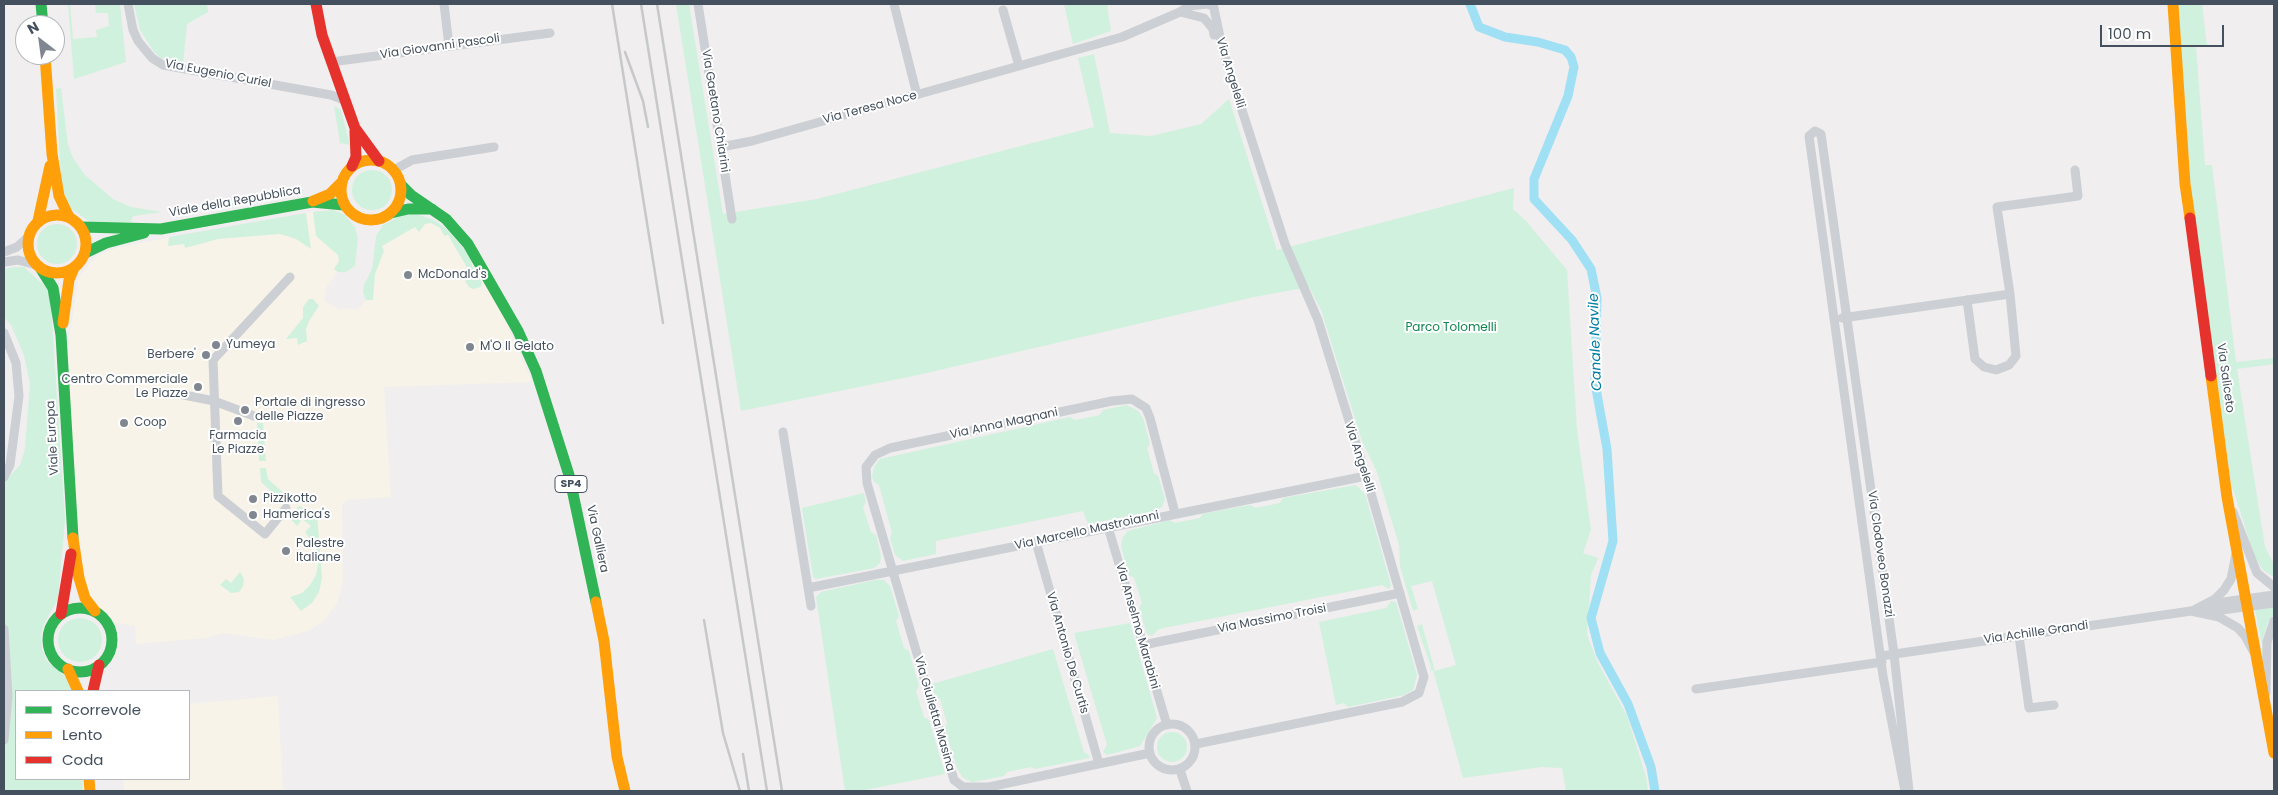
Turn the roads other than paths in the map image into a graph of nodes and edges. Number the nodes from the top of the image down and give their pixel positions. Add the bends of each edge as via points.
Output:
1 (128, 4) edge
2 (316, 4) edge
3 (444, 4) edge
4 (698, 4) edge
5 (894, 4) edge
6 (2173, 4) edge
7 (1213, 5) edge
8 (1187, 9) edge
9 (1003, 10) dead end
10 (550, 33) dead end
11 (448, 46) junction
12 (330, 62) junction
13 (46, 65) edge
14 (1019, 66) junction
15 (1229, 69) junction
16 (917, 95) junction
17 (344, 100) junction
18 (355, 128) junction
19 (494, 147) dead end
20 (721, 147) junction
21 (52, 154) junction
22 (379, 161) junction
23 (352, 166) junction
24 (394, 170) junction
25 (2075, 170) dead end
26 (341, 183) junction
27 (401, 185) junction
28 (312, 202) junction
29 (344, 205) junction
30 (432, 209) junction
31 (392, 213) junction
32 (69, 217) junction
33 (732, 219) dead end
34 (38, 221) junction
35 (81, 227) junction
36 (160, 229) junction
37 (28, 237) junction
38 (4, 252) edge
39 (85, 253) junction
40 (4, 262) edge
41 (38, 267) junction
42 (74, 268) junction
43 (290, 278) dead end
44 (2010, 294) junction
45 (1967, 300) junction
46 (1846, 317) junction
47 (1834, 319) junction
48 (4, 333) edge
49 (61, 335) junction
50 (174, 392) dead end
51 (214, 401) junction
52 (254, 416) dead end
53 (783, 432) dead end
54 (1366, 476) junction
55 (4, 477) edge
56 (2227, 497) junction
57 (286, 508) dead end
58 (1175, 513) junction
59 (1108, 527) junction
60 (73, 540) junction
61 (1036, 542) junction
62 (2237, 552) junction
63 (893, 570) junction
64 (2274, 587) edge
65 (808, 588) junction
66 (1400, 593) junction
67 (2274, 595) edge
68 (2246, 603) junction
69 (2274, 603) edge
70 (811, 606) dead end
71 (2204, 609) junction
72 (95, 611) junction
73 (61, 614) junction
74 (2274, 621) edge
75 (4, 629) edge
76 (2019, 636) junction
77 (1143, 645) junction
78 (1894, 654) junction
79 (2256, 658) junction
80 (1881, 659) junction
81 (100, 665) junction
82 (68, 669) junction
83 (1696, 689) dead end
84 (78, 690) edge
85 (93, 690) edge
86 (2054, 705) dead end
87 (2266, 711) junction
88 (1166, 725) junction
89 (4, 740) edge
90 (1196, 744) junction
91 (2274, 753) edge
92 (1150, 754) junction
93 (1099, 764) junction
94 (1180, 770) junction
95 (625, 791) edge
96 (1187, 791) edge
97 (1905, 791) edge
98 (1909, 791) edge

1 - 17 street, Via Eugenio Curiel via 138,41 163,65
2 - 12 main road
3 - 11 street
4 - 20 street, Via Gaetano Chiarini
5 - 16 street
6 - 56 main road, Via Saliceto via 2185,184
7 - 8 street, Via Teresa Noce via 1208,10
7 - 15 street, Via Angelelli
8 - 14 street, Via Teresa Noce via 1122,37
8 - 15 street via 1204,18 1213,29 1220,55
9 - 14 street
10 - 11 street, Via Giovanni Pascoli
11 - 12 street, Via Giovanni Pascoli
12 - 17 main road
13 - 21 main road
14 - 16 street, Via Teresa Noce
15 - 54 street, Via Angelelli via 1285,244 1318,320
16 - 20 street, Via Teresa Noce
17 - 18 main road
18 - 22 main road
18 - 23 main road via 356,157
19 - 24 street via 412,160
20 - 33 street, Via Gaetano Chiarini
21 - 32 main road via 59,196
21 - 34 main road
22 - 23 main road via 368,160
22 - 24 main road
23 - 26 main road
24 - 27 main road
25 - 44 street via 2078,196 1997,207
26 - 28 main road via 330,194
26 - 29 main road
27 - 30 main road, Via Galliera
27 - 31 main road via 398,205
28 - 29 main road, Viale della Repubblica
28 - 36 main road, Viale della Repubblica
29 - 31 main road via 364,220 380,219
30 - 31 main road
30 - 95 main road, Via Galliera / SP4 via 446,219 468,244 494,287 518,331 548,405 569,475 604,641 617,757
32 - 34 main road via 53,215
32 - 35 main road
34 - 37 main road
35 - 36 main road, Viale della Repubblica via 100,230
35 - 39 main road via 86,240
36 - 39 main road, Viale della Repubblica via 106,243
37 - 38 street via 17,247
37 - 41 main road via 28,252
39 - 42 main road
40 - 41 street via 18,260
41 - 42 main road via 58,274
41 - 49 main road, Viale Europa via 53,288
42 - 49 main road, Viale Europa via 69,280
43 - 51 street via 213,360
44 - 45 street
44 - 45 street via 2016,356 2009,365 1996,370 1984,367 1976,359
45 - 46 street
46 - 47 street
46 - 47 street, Via Clodoveo Bonazzi via 1821,134 1815,131 1808,136
46 - 78 street, Via Clodoveo Bonazzi
47 - 80 street, Via Clodoveo Bonazzi
48 - 55 street via 16,363 19,396 10,465
49 - 60 main road, Viale Europa
50 - 51 street
51 - 52 street
51 - 57 street via 218,496 264,534
53 - 65 street
54 - 58 street, Via Marcello Mastroianni
54 - 66 street, Via Angelelli
56 - 62 main road, Via Saliceto
56 - 64 street via 2257,573
58 - 59 street, Via Marcello Mastroianni
58 - 63 street, Via Anna Magnani via 1146,408 1132,399 1112,401 890,448 875,455 869,460 866,474
59 - 61 street, Via Marcello Mastroianni
59 - 77 street, Via Anselmo Marabini
60 - 72 main road, Viale Europa via 83,594
60 - 73 main road, Viale Europa
61 - 63 street, Via Marcello Mastroianni
61 - 93 street, Via Antonio De Curtis
62 - 68 main road, Via Saliceto
62 - 71 street via 2231,579
63 - 65 street, Via Marcello Mastroianni
63 - 93 street, Via Giulietta Masina via 954,780 963,787 990,787
65 - 70 street
66 - 77 street, Via Massimo Troisi
66 - 90 street, Via Angelelli via 1424,677 1419,693 1413,698
67 - 68 street
68 - 69 street
68 - 71 street, Via Achille Grandi
68 - 79 main road, Via Saliceto
71 - 76 street, Via Achille Grandi
71 - 79 street, Via Achille Grandi via 2238,628
72 - 73 main road via 78,608
72 - 81 main road via 106,620 112,638 109,653
73 - 82 main road via 52,625 49,647 58,662
74 - 87 street via 2267,642
75 - 89 street via 8,696
76 - 78 street, Via Achille Grandi
76 - 86 street via 2029,708
77 - 88 street, Via Anselmo Marabini
78 - 80 street, Via Achille Grandi
78 - 98 street, Via Clodoveo Bonazzi
79 - 87 main road, Via Saliceto
80 - 83 street
80 - 97 street, Via Clodoveo Bonazzi
81 - 82 main road via 88,670
81 - 85 main road
82 - 84 main road
87 - 91 main road, Via Saliceto
88 - 90 street via 1183,726
88 - 92 street via 1151,737
90 - 94 street via 1194,757
92 - 93 street, Via Giulietta Masina
92 - 94 street via 1165,770
94 - 96 street

